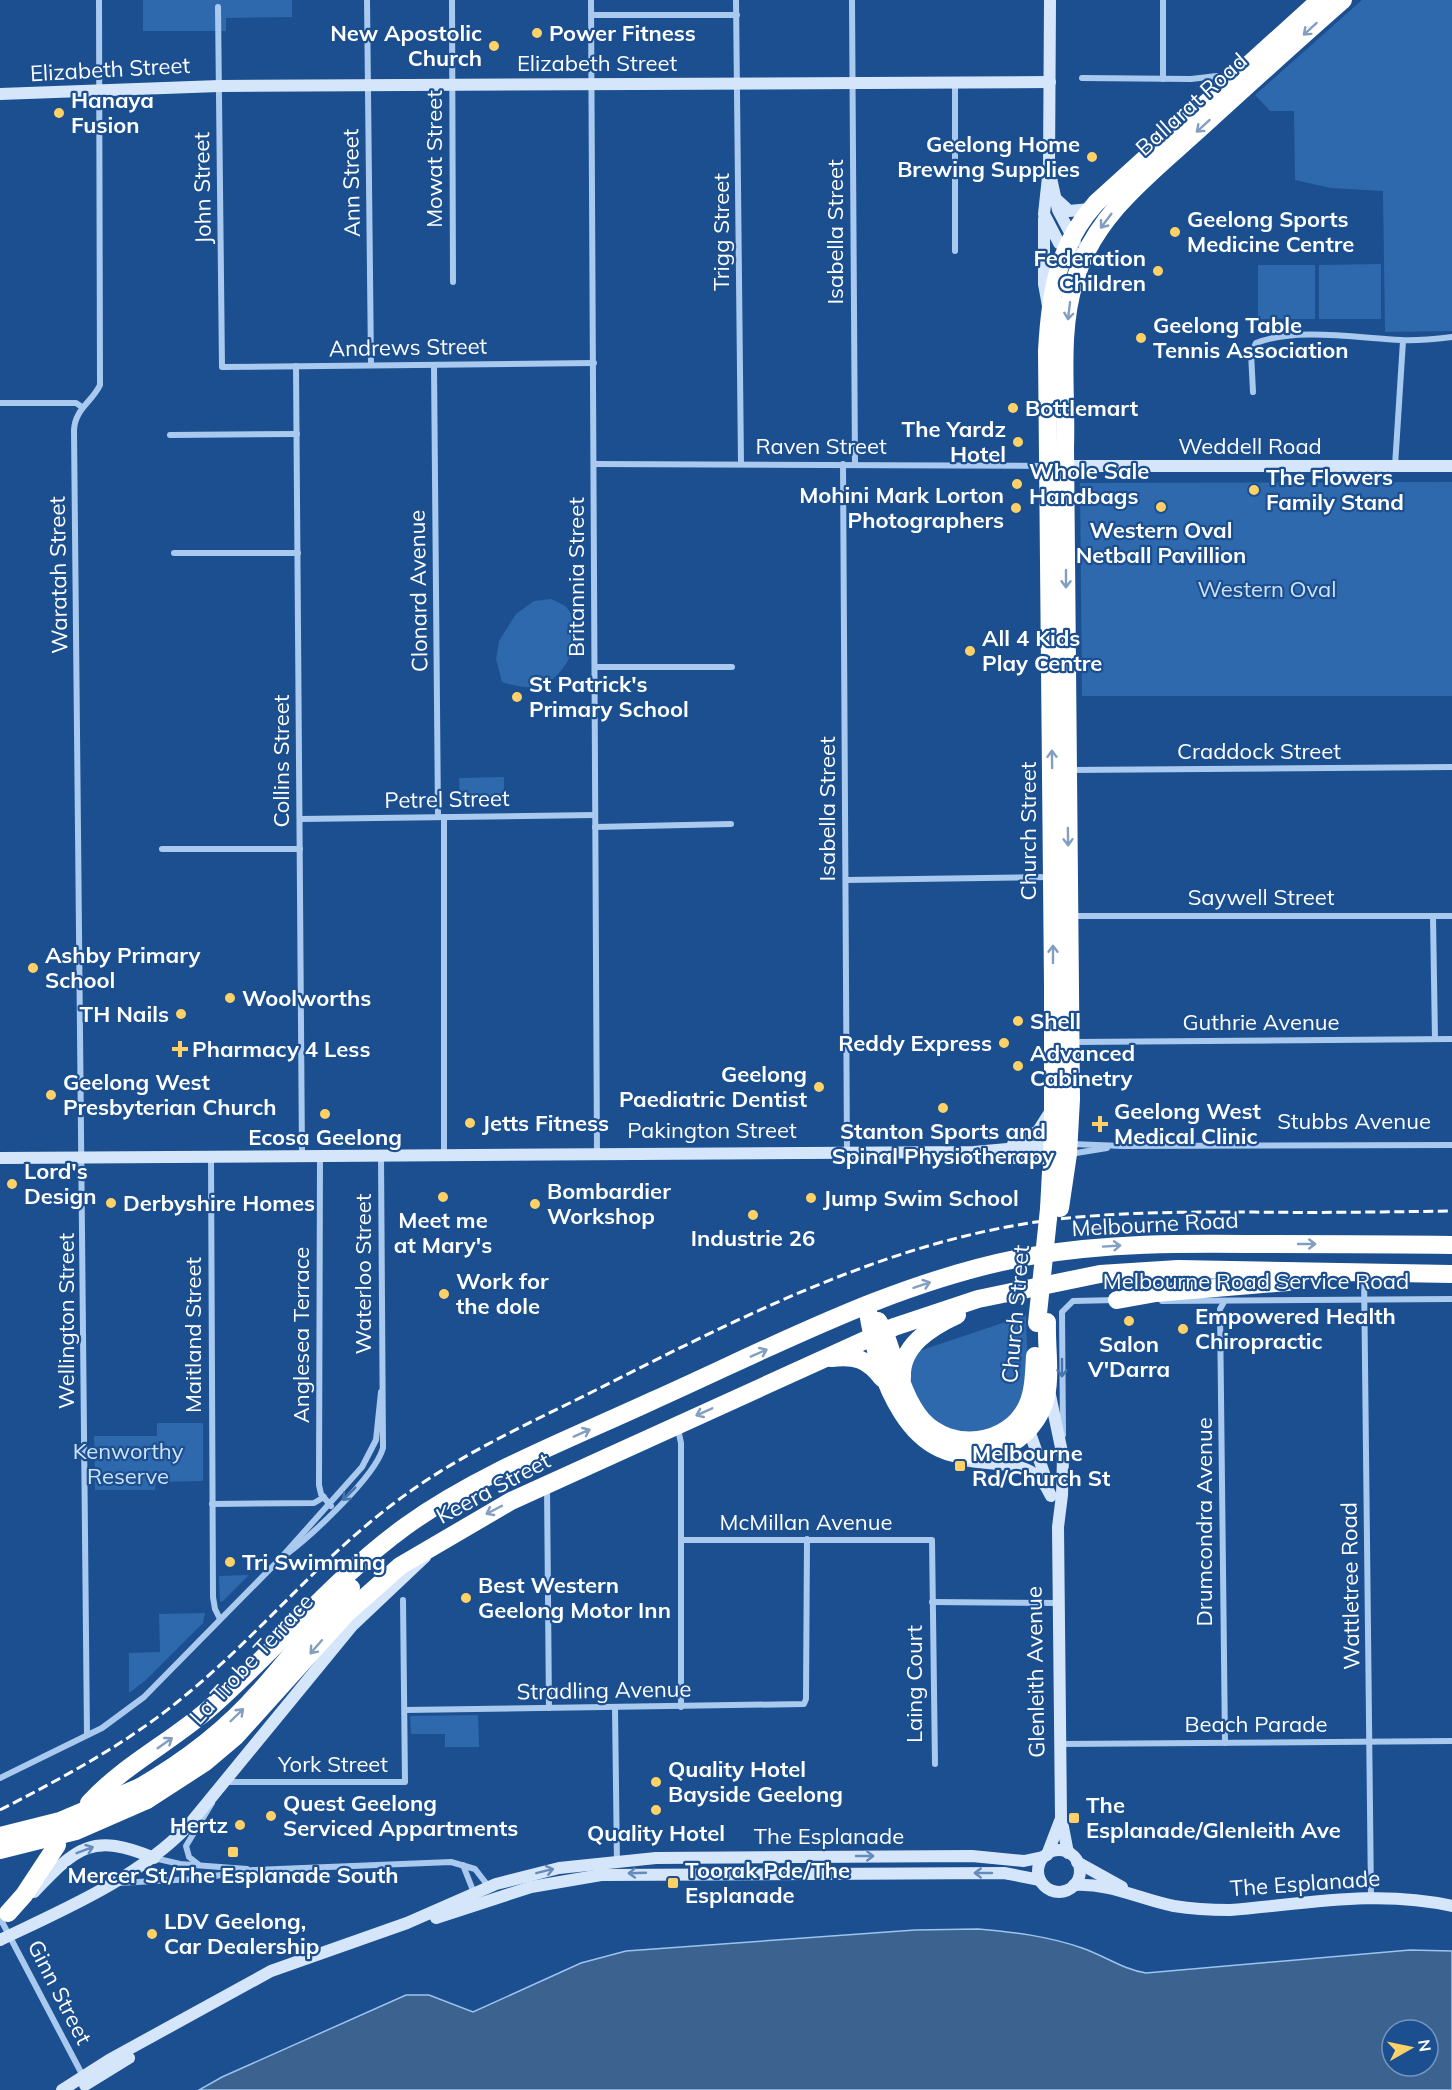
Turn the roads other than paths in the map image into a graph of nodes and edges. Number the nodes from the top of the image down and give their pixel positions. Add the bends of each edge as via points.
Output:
1 (99, 0) edge
2 (367, 0) edge
3 (452, 0) edge
4 (591, 0) edge
5 (736, 0) edge
6 (852, 0) edge
7 (1050, 0) edge
8 (1163, 0) edge
9 (1320, 0) edge
10 (1343, 0) edge
11 (218, 8) dead end
12 (592, 15) junction
13 (737, 15) junction
14 (1082, 78) dead end
15 (1162, 79) junction
16 (955, 81) junction
17 (853, 82) junction
18 (1050, 82) junction
19 (738, 83) junction
20 (368, 84) junction
21 (452, 84) junction
22 (592, 84) junction
23 (1227, 84) junction
24 (219, 86) junction
25 (100, 92) junction
26 (0, 94) edge
27 (1049, 168) junction
28 (1054, 195) junction
29 (1090, 209) junction
30 (1044, 214) junction
31 (1068, 242) junction
32 (955, 251) dead end
33 (1084, 255) junction
34 (453, 282) dead end
35 (1049, 310) junction
36 (1452, 337) edge
37 (1403, 341) junction
38 (594, 363) junction
39 (371, 365) junction
40 (434, 365) junction
41 (296, 366) junction
42 (222, 367) joint
43 (1253, 392) dead end
44 (0, 402) edge
45 (82, 407) junction
46 (297, 434) junction
47 (170, 435) dead end
48 (595, 464) junction
49 (741, 464) junction
50 (843, 464) junction
51 (855, 464) junction
52 (1057, 466) junction
53 (1395, 466) junction
54 (1452, 466) edge
55 (174, 553) dead end
56 (298, 553) junction
57 (595, 667) junction
58 (732, 667) dead end
59 (1452, 767) edge
60 (1066, 770) junction
61 (595, 815) junction
62 (441, 817) junction
63 (300, 819) junction
64 (731, 824) dead end
65 (595, 827) junction
66 (162, 849) dead end
67 (300, 849) junction
68 (1053, 877) junction
69 (846, 880) junction
70 (1069, 916) junction
71 (1433, 916) junction
72 (1452, 916) edge
73 (1435, 1039) junction
74 (1452, 1040) edge
75 (1070, 1042) junction
76 (1053, 1107) junction
77 (1452, 1145) edge
78 (1113, 1146) junction
79 (1061, 1150) junction
80 (992, 1152) junction
81 (847, 1153) junction
82 (444, 1155) junction
83 (597, 1155) junction
84 (302, 1156) junction
85 (320, 1156) junction
86 (381, 1156) junction
87 (211, 1157) junction
88 (0, 1158) edge
89 (83, 1158) junction
90 (1452, 1245) edge
91 (1364, 1273) junction
92 (1452, 1274) edge
93 (1019, 1289) junction
94 (1364, 1298) junction
95 (1452, 1299) edge
96 (1117, 1300) junction
97 (1224, 1302) junction
98 (867, 1305) junction
99 (1063, 1310) joint
100 (1042, 1322) junction
101 (878, 1334) junction
102 (1046, 1357) junction
103 (815, 1362) junction
104 (903, 1381) junction
105 (381, 1392) junction
106 (895, 1402) junction
107 (1027, 1406) junction
108 (677, 1424) junction
109 (1029, 1430) junction
110 (928, 1443) junction
111 (374, 1446) junction
112 (383, 1448) junction
113 (1063, 1457) junction
114 (1022, 1466) junction
115 (1042, 1466) junction
116 (510, 1467) junction
117 (547, 1485) junction
118 (1051, 1496) junction
119 (326, 1500) junction
120 (212, 1504) junction
121 (334, 1509) junction
122 (1058, 1527) junction
123 (807, 1539) junction
124 (681, 1540) junction
125 (932, 1540) joint
126 (440, 1542) junction
127 (279, 1560) junction
128 (403, 1600) dead end
129 (932, 1602) junction
130 (1058, 1603) junction
131 (220, 1619) junction
132 (681, 1707) junction
133 (549, 1708) junction
134 (615, 1708) junction
135 (405, 1710) junction
136 (87, 1736) junction
137 (1452, 1741) edge
138 (1369, 1742) junction
139 (1225, 1743) junction
140 (1060, 1744) junction
141 (935, 1764) dead end
142 (0, 1777) edge
143 (223, 1783) junction
144 (144, 1794) junction
145 (89, 1803) dead end
146 (1061, 1817) junction
147 (0, 1836) edge
148 (57, 1845) dead end
149 (0, 1850) edge
150 (1045, 1856) junction
151 (1073, 1857) junction
152 (154, 1858) junction
153 (617, 1861) junction
154 (199, 1864) junction
155 (464, 1865) junction
156 (253, 1870) junction
157 (616, 1874) junction
158 (1040, 1880) junction
159 (110, 1884) junction
160 (1074, 1885) junction
161 (1128, 1891) junction
162 (483, 1896) junction
163 (1371, 1898) junction
164 (1452, 1906) edge
165 (4, 1916) edge
166 (5, 1938) edge
167 (82, 2083) edge
168 (62, 2090) edge

1 - 25 street, Waratah Street
2 - 20 street, Ann Street
3 - 21 street, Mowat Street
4 - 12 street, Britannia Street
5 - 13 street, Trigg Street
6 - 17 street, Isabella Street
7 - 18 street
8 - 15 street
9 - 23 highway, Ballarat Road
10 -> 23 highway, Ballarat Road
11 - 24 street, John Street
12 - 13 street
12 - 22 street, Britannia Street
13 - 19 street, Trigg Street
14 - 15 street
15 - 23 street
16 - 17 street, Elizabeth Street
16 - 18 street, Elizabeth Street
16 - 32 street
17 - 19 street, Elizabeth Street
17 - 51 street, Isabella Street
18 - 27 street
19 - 22 street, Elizabeth Street
19 - 49 street, Trigg Street
20 - 21 street, Elizabeth Street
20 - 24 street, Elizabeth Street
20 - 39 street, Ann Street
21 - 22 street, Elizabeth Street
21 - 34 street, Mowat Street
22 - 38 street, Britannia Street
23 - 29 highway, Ballarat Road
23 -> 33 highway, Ballarat Road via 1106,220
24 - 25 street, Elizabeth Street
24 - 42 street, John Street
25 - 26 street, Elizabeth Street
25 - 45 street, Waratah Street via 100,385
27 - 28 street
27 - 30 street
28 - 29 street via 1069,212
28 - 31 street
29 - 31 highway, Ballarat Road
30 - 31 street via 1056,239
30 - 35 street via 1044,284
31 - 33 street
31 - 35 highway, Church Street via 1054,279
33 -> 52 highway, Church Street via 1070,297
35 - 52 highway, Church Street
36 - 37 street
37 - 43 street via 1336,334 1267,338 1256,343 1251,352
37 - 53 street
38 - 40 street, Andrews Street
38 - 48 street, Britannia Street
39 - 40 street, Andrews Street
39 - 41 street, Andrews Street
40 - 62 street, Clonard Avenue
41 - 42 street, Andrews Street
41 - 46 street, Collins Street
44 - 45 street via 76,403
45 - 89 street, Waratah Street via 74,430
46 - 47 street
46 - 56 street, Collins Street
48 - 49 street, Raven Street
48 - 57 street, Britannia Street
49 - 50 street, Raven Street
50 - 51 street, Raven Street
50 - 69 street, Isabella Street
51 - 52 street, Raven Street
52 - 53 street, Weddell Road
52 -> 60 highway, Church Street
68 -> 52 highway, Church Street
53 - 54 street, Weddell Road
55 - 56 street
56 - 63 street, Collins Street
57 - 58 street
57 - 61 street, Britannia Street
59 - 60 street, Craddock Street
60 -> 70 highway, Church Street
61 - 62 street, Petrel Street
61 - 65 street, Britannia Street
62 - 63 street, Petrel Street
62 - 82 street, Clonard Avenue
63 - 67 street, Collins Street
64 - 65 street
65 - 83 street, Britannia Street
66 - 67 street
67 - 84 street, Collins Street
68 - 69 street
76 -> 68 highway, Church Street
69 - 81 street, Isabella Street
70 - 71 street, Saywell Street
70 - 75 highway, Church Street
71 - 72 street, Saywell Street
71 - 73 street
73 - 74 street, Guthrie Avenue
73 - 75 street, Guthrie Avenue
75 - 79 highway, Church Street
76 - 79 highway, Church Street
76 - 80 street via 1035,1134
77 - 78 street, Stubbs Avenue
78 - 79 street, Stubbs Avenue
78 - 79 street, Stubbs Avenue
79 - 80 street, Pakington Street via 1010,1158
79 - 100 highway, Church Street
80 - 81 street, Pakington Street
81 - 83 street, Pakington Street
82 - 83 street, Pakington Street
82 - 86 street, Pakington Street
84 - 85 street, Pakington Street
84 - 87 street, Pakington Street
85 - 86 street, Pakington Street
85 - 119 street, Anglesea Terrace via 319,1485
86 - 105 street, Waterloo Street
87 - 89 street, Pakington Street
87 - 120 street, Maitland Street
88 - 89 street, Pakington Street
89 - 136 street, Wellington Street
98 -> 90 highway, Melbourne Road via 972,1269 1093,1248 1176,1244
91 - 92 highway, Melbourne Road
91 - 93 highway, Melbourne Road via 1139,1270
91 - 94 street, Wattletree Road
91 - 96 highway via 1153,1293
93 - 101 highway, Melbourne Road via 934,1311
93 - 104 highway via 926,1331 905,1361
94 - 95 street, Melbourne Road Service Road
94 - 97 street, Melbourne Road Service Road
94 - 138 street, Wattletree Road
96 - 97 street, Melbourne Road Service Road
96 - 99 street, Melbourne Road Service Road via 1076,1301
97 - 139 street, Drumcondra Avenue via 1220,1309
98 - 101 highway, Church Street
116 -> 98 highway, Keera Street
99 -> 113 street, Glenleith Avenue
100 - 102 highway, Church Street
100 - 107 highway, Church Street
101 - 103 highway, Keera Street
101 - 104 highway, Church Street
101 - 106 highway, Church Street
102 - 109 highway, Church Street via 1045,1401
102 - 113 street, Glenleith Avenue via 1053,1421
103 - 106 highway via 846,1357 867,1361
103 -> 108 highway, Keera Street
104 - 107 highway, Church Street via 920,1418 952,1439 974,1441 994,1436 1016,1422
105 - 111 street, Waterloo Street
105 - 112 street, Waterloo Street
106 - 110 highway, Church Street via 912,1428
107 - 109 highway, Glenleith Avenue
108 - 117 highway, Keera Street
108 - 124 street via 681,1443
109 - 110 highway, Church Street via 1010,1444 983,1453 956,1453
109 - 115 street, Glenleith Avenue
110 - 114 street via 969,1461
111 - 112 street
111 - 119 street via 362,1467
112 -> 121 street via 373,1469
113 - 115 street
113 - 122 street, Glenleith Avenue
114 - 115 street
114 - 118 street via 1037,1474
115 - 118 street, Glenleith Avenue
144 -> 116 highway, La Trobe Terrace via 222,1730 342,1596 388,1553
145 -> 116 highway via 117,1776 189,1726 234,1687 374,1551 453,1496
117 -> 126 highway, Keera Street
117 - 133 street
118 - 122 street, Glenleith Avenue
119 - 120 street
119 - 121 street
119 - 127 street
120 - 131 street, Maitland Street via 213,1597
121 - 127 street
122 - 130 street, Glenleith Avenue
123 - 124 street, McMillan Avenue
123 - 125 street, McMillan Avenue
123 - 132 street, Stradling Avenue via 804,1704
124 - 132 street
125 - 129 street, Laing Court
126 - 143 street, Keera Street via 352,1626
126 -> 144 highway, La Trobe Terrace via 400,1566 347,1613 263,1709 220,1750
127 - 131 street
128 - 135 street, York Street
129 - 130 street
129 - 141 street, Laing Court
130 - 140 street, Glenleith Avenue
131 - 136 street via 144,1697
132 - 134 street, Stradling Avenue
133 - 134 street, Stradling Avenue
133 - 135 street, Stradling Avenue
134 - 153 street
135 - 143 street, York Street via 405,1782
136 - 142 street
137 - 138 street, Beach Parade
138 - 139 street, Beach Parade
138 - 163 street, Wattletree Road
139 - 140 street, Beach Parade
140 - 146 street, Glenleith Avenue
143 - 152 street, Keera Street via 188,1826
143 - 154 street via 187,1844 188,1856
144 - 147 highway, La Trobe Terrace, bridge
144 - 149 highway, La Trobe Terrace, bridge via 76,1831
146 - 150 street, Glenleith Avenue
146 - 151 street, Glenleith Avenue
148 - 165 highway
150 - 151 street via 1057,1851
153 -> 150 street, The Esplanade via 972,1856 1024,1861
150 - 158 street via 1038,1869
151 - 160 street via 1079,1874
151 - 161 street, The Esplanade
152 - 154 street
152 - 159 street, Keera Street
165 -> 152 street via 32,1895 64,1861 87,1848 116,1845
153 - 157 street
162 -> 153 street, The Esplanade via 559,1868
154 - 156 street
155 - 156 street via 451,1862
155 - 162 street
155 - 162 street via 477,1870
156 - 159 street via 195,1879
158 -> 157 street, The Esplanade via 1004,1873
157 - 162 street, The Esplanade via 559,1880
158 - 160 street via 1056,1892
159 - 166 street, Keera Street
160 - 161 street, The Esplanade via 1102,1885
161 - 163 street, The Esplanade via 1175,1906 1207,1910
162 - 167 street via 271,1971
163 - 164 street, The Esplanade
165 - 166 street, Ginn Street
166 - 167 street, Ginn Street
167 - 168 street

